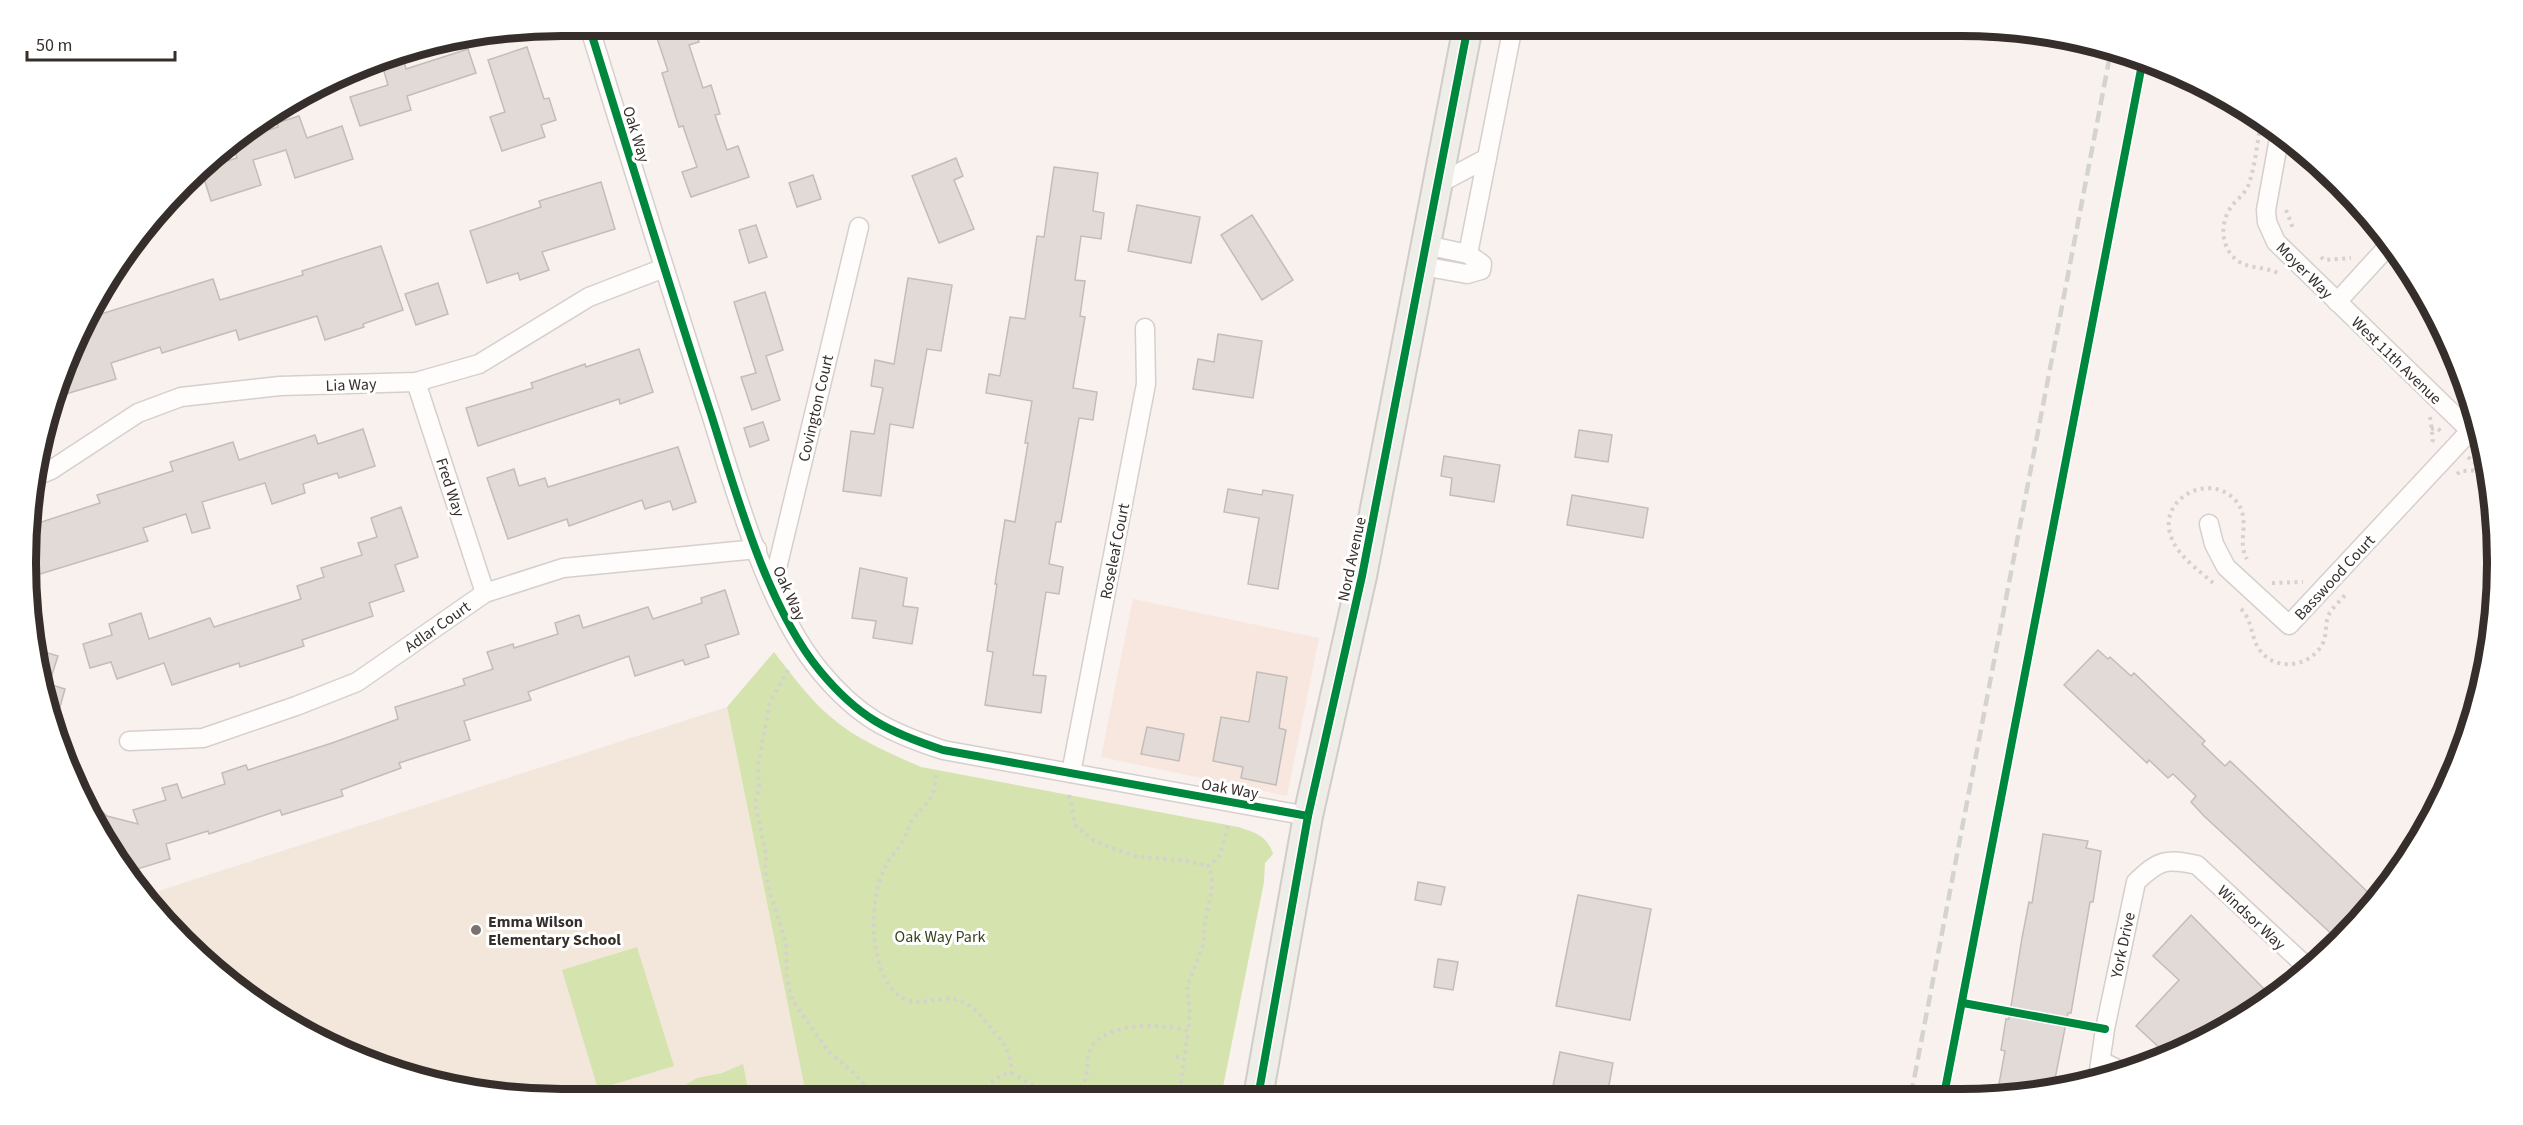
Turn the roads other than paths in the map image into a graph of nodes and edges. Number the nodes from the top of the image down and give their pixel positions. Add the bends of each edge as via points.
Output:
1 (592, 36) edge
2 (1466, 36) edge
3 (1511, 36) edge
4 (2278, 143) edge
5 (1487, 158) junction
6 (1438, 184) junction
7 (859, 227) dead end
8 (2384, 250) edge
9 (1424, 255) junction
10 (664, 268) junction
11 (2337, 302) junction
12 (1145, 328) dead end
13 (416, 382) junction
14 (2470, 431) edge
15 (2472, 441) edge
16 (44, 473) edge
17 (2209, 524) dead end
18 (757, 549) junction
19 (772, 589) junction
20 (486, 593) junction
21 (129, 741) dead end
22 (1071, 773) junction
23 (1308, 816) junction
24 (2197, 865) joint
25 (2302, 963) edge
26 (2100, 1069) edge
27 (1258, 1089) edge

1 - 10 street, Oak Way
2 - 6 main road, Nord Avenue
3 - 5 street
4 - 11 street, Moyer Way via 2267,198 2267,222 2276,242
5 - 6 street
5 - 9 street via 1477,262 1467,274
6 - 9 main road, Nord Avenue
7 - 19 street, Covington Court
8 - 11 street
9 - 23 main road, Nord Avenue via 1362,576
10 - 13 street, Lia Way via 589,297 479,364
10 - 18 street, Oak Way
11 - 14 street, West 11th Avenue
12 - 22 street, Roseleaf Court via 1146,384
13 - 16 street, Lia Way via 280,386 181,397 138,413
13 - 20 street, Fred Way
15 - 17 street, Basswood Court via 2289,625 2226,567
18 - 19 street, Oak Way
18 - 20 street, Adlar Court via 563,567
19 - 22 street, Oak Way via 792,631 819,671 860,711 889,731 943,750
20 - 21 street, Adlar Court via 357,682 203,738
22 - 23 street, Oak Way
23 - 27 main road, Nord Avenue
24 - 25 street, Windsor Way
24 - 26 street, York Drive via 2176,860 2154,865 2136,882 2104,1029

